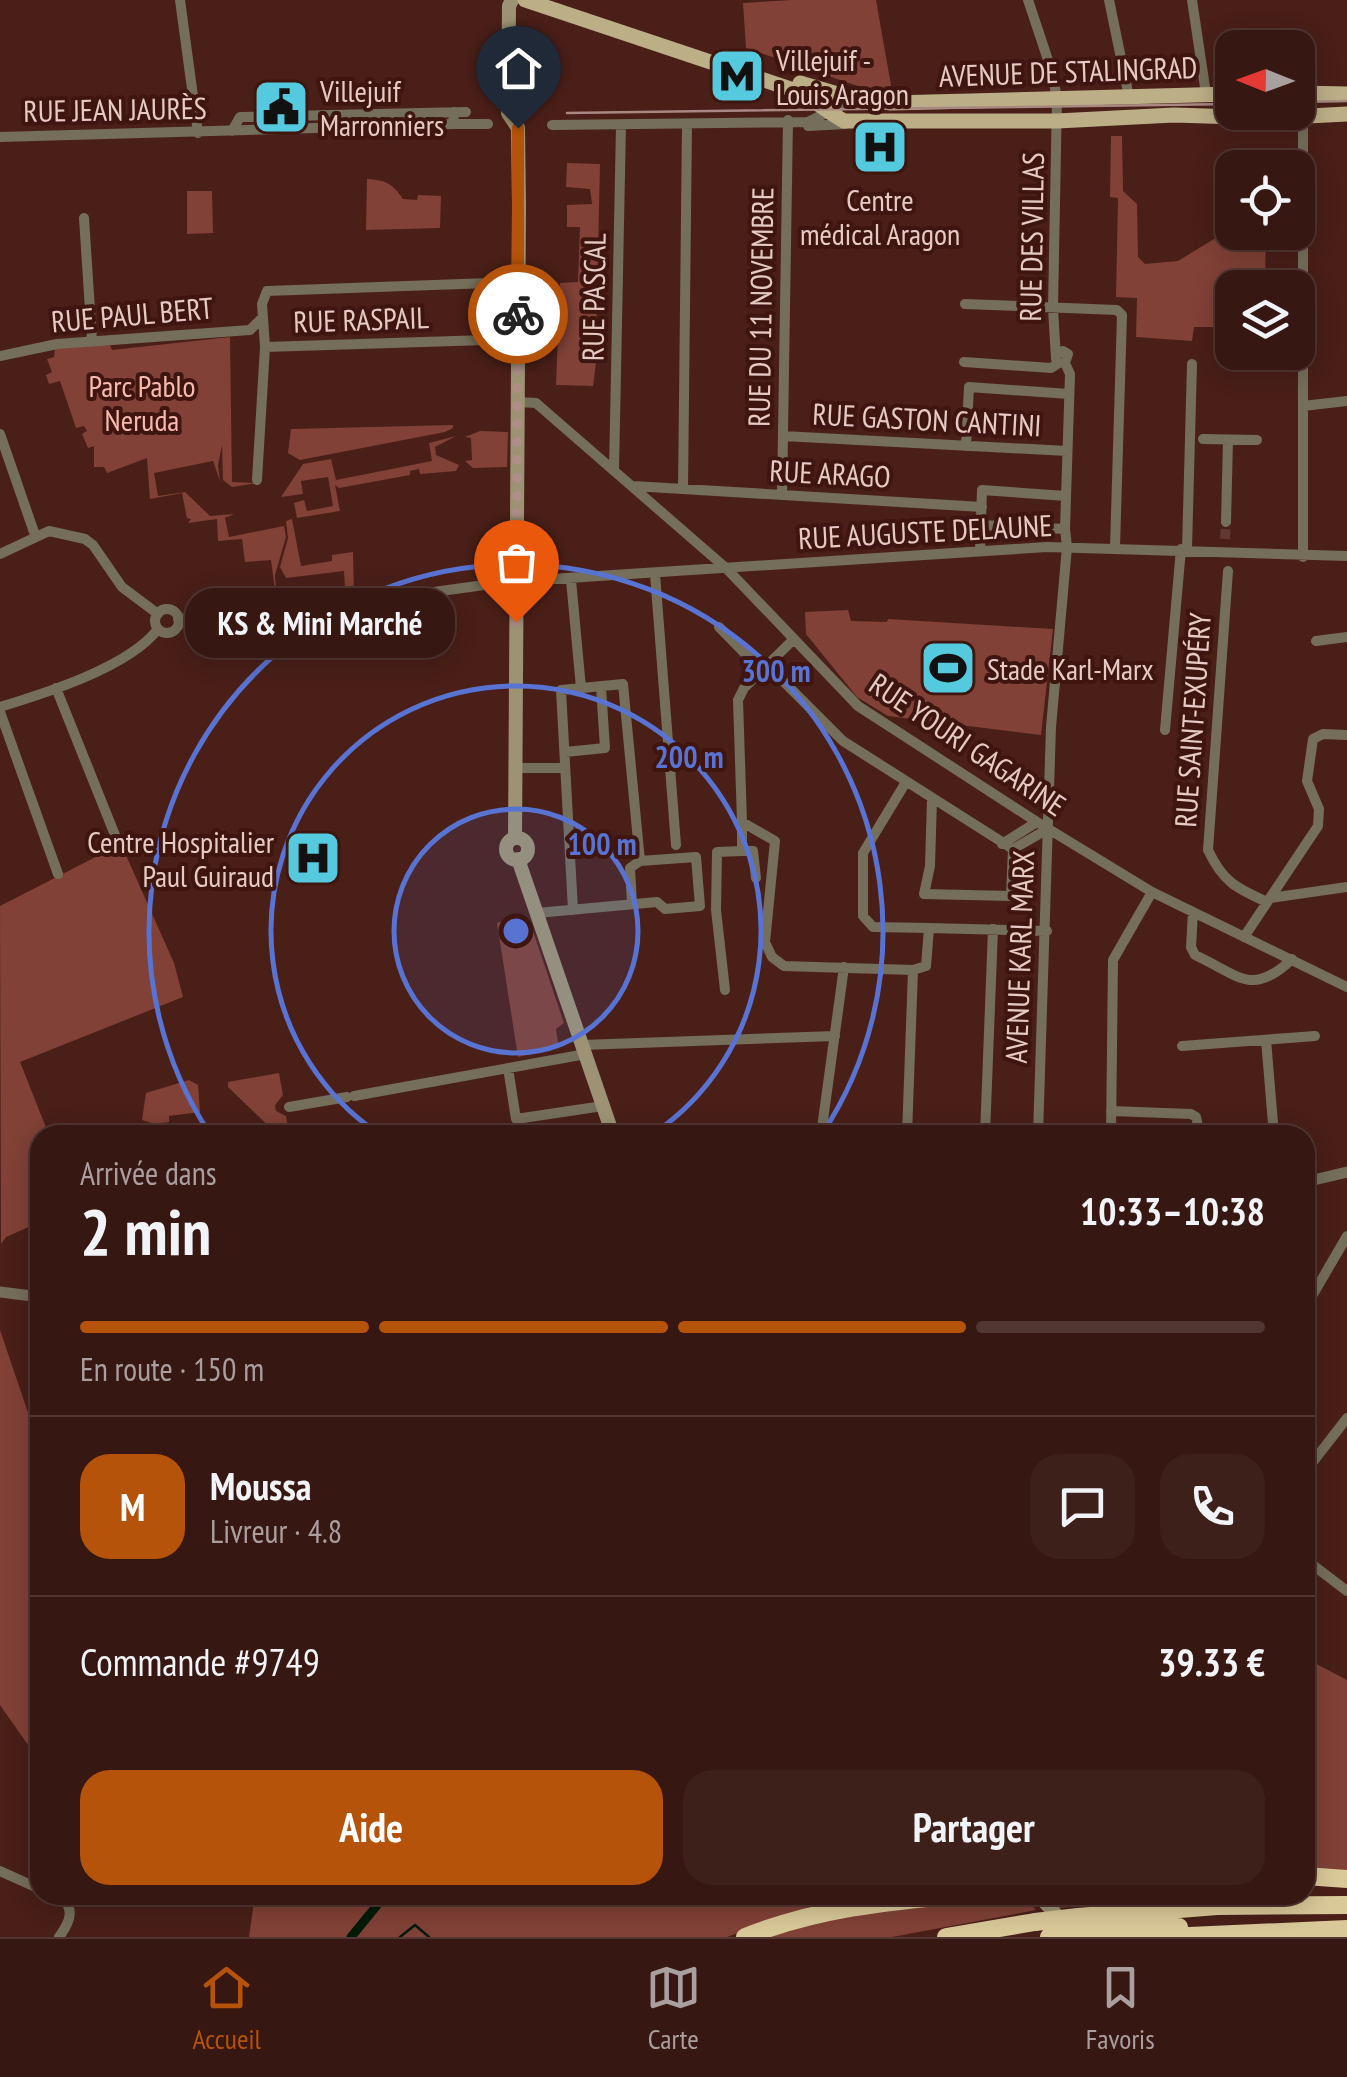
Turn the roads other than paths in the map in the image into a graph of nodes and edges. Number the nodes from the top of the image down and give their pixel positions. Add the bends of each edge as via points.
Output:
1 (180, 0) edge
2 (512, 0) edge
3 (525, 0) edge
4 (560, 0) edge
5 (1028, 0) edge
6 (1108, 0) edge
7 (1192, 0) edge
8 (1315, 93) edge
9 (1206, 94) junction
10 (1215, 94) edge
11 (1347, 94) edge
12 (1130, 97) junction
13 (1057, 98) junction
14 (891, 103) junction
15 (829, 112) junction
16 (1347, 114) edge
17 (1315, 115) edge
18 (1215, 116) edge
19 (1057, 121) junction
20 (865, 123) junction
21 (488, 124) dead end
22 (687, 124) junction
23 (552, 125) dead end
24 (622, 125) junction
25 (788, 126) junction
26 (1304, 130) edge
27 (198, 133) junction
28 (0, 137) edge
29 (84, 218) dead end
30 (518, 282) junction
31 (965, 304) dead end
32 (1053, 308) junction
33 (263, 317) junction
34 (250, 330) junction
35 (518, 339) junction
36 (92, 341) junction
37 (265, 346) junction
38 (0, 356) edge
39 (1061, 360) junction
40 (964, 362) dead end
41 (1192, 364) dead end
42 (1069, 394) junction
43 (1347, 401) edge
44 (518, 402) junction
45 (1303, 406) junction
46 (0, 434) edge
47 (783, 436) junction
48 (1203, 439) dead end
49 (1228, 440) junction
50 (1257, 440) dead end
51 (966, 446) junction
52 (1067, 451) junction
53 (614, 471) junction
54 (257, 480) dead end
55 (632, 486) junction
56 (683, 489) junction
57 (782, 495) junction
58 (1066, 496) junction
59 (982, 508) junction
60 (1226, 522) tunnel mouth
61 (981, 525) junction
62 (1065, 529) junction
63 (35, 535) junction
64 (1067, 547) junction
65 (1115, 547) junction
66 (1184, 549) junction
67 (980, 551) junction
68 (0, 554) edge
69 (1303, 557) junction
70 (1344, 559) edge
71 (727, 569) junction
72 (1228, 571) dead end
73 (655, 574) junction
74 (571, 580) junction
75 (516, 582) junction
76 (158, 614) junction
77 (178, 620) junction
78 (719, 628) dead end
79 (158, 630) junction
80 (1347, 638) edge
81 (794, 639) junction
82 (1316, 641) dead end
83 (765, 668) junction
84 (601, 686) junction
85 (56, 688) junction
86 (581, 688) junction
87 (0, 710) edge
88 (1164, 730) dead end
89 (1347, 734) edge
90 (564, 752) junction
91 (515, 768) junction
92 (565, 768) junction
93 (906, 782) junction
94 (932, 799) junction
95 (742, 822) junction
96 (1037, 822) junction
97 (1048, 829) junction
98 (119, 845) dead end
99 (676, 845) dead end
100 (1008, 847) junction
101 (742, 850) junction
102 (640, 862) junction
103 (58, 874) dead end
104 (756, 878) dead end
105 (1347, 887) edge
106 (1152, 892) junction
107 (1268, 900) junction
108 (632, 904) junction
109 (574, 910) junction
110 (1194, 912) junction
111 (537, 913) junction
112 (929, 928) junction
113 (993, 929) junction
114 (1047, 931) junction
115 (1244, 938) junction
116 (1292, 959) junction
117 (844, 967) junction
118 (913, 970) junction
119 (1347, 988) edge
120 (725, 990) dead end
121 (834, 1036) junction
122 (1315, 1036) dead end
123 (1266, 1040) junction
124 (1182, 1046) dead end
125 (584, 1050) junction
126 (508, 1068) junction
127 (289, 1106) dead end
128 (603, 1106) junction
129 (1111, 1112) junction
130 (610, 1125) edge
131 (822, 1125) edge
132 (907, 1125) edge
133 (986, 1125) edge
134 (1038, 1125) edge
135 (1111, 1125) edge
136 (1198, 1125) edge
137 (1273, 1125) edge
138 (1347, 1172) edge
139 (1315, 1180) edge
140 (1347, 1236) edge
141 (1315, 1291) edge
142 (0, 1292) edge
143 (30, 1296) edge
144 (1347, 1418) edge
145 (1315, 1459) edge
146 (1315, 1566) edge
147 (1347, 1591) edge
148 (0, 1871) edge
149 (1315, 1877) edge
150 (1347, 1879) edge
151 (30, 1884) edge
152 (67, 1905) edge
153 (868, 1905) edge
154 (1046, 1905) edge
155 (1347, 1906) edge
156 (1347, 1929) edge
157 (1044, 1932) edge
158 (1224, 1932) junction
159 (1080, 1936) edge
160 (59, 1937) edge
161 (746, 1937) edge
162 (946, 1937) edge
163 (1167, 1937) edge

1 - 27 street
2 - 30 main road via 508,113 518,128
3 - 15 main road via 791,89
4 - 14 main road via 807,85
5 - 13 street, RUE DES VILLAS
6 - 12 street
7 - 9 street
8 - 11 main road
9 - 10 main road, AVENUE DE STALINGRAD
9 - 12 main road, AVENUE DE STALINGRAD
12 - 13 main road, AVENUE DE STALINGRAD
13 - 14 main road, AVENUE DE STALINGRAD
13 - 19 street, RUE DES VILLAS
14 - 15 street, AVENUE DE STALINGRAD via 848,103
15 - 20 main road
15 - 25 street, AVENUE DE STALINGRAD
16 - 17 main road, AVENUE DE STALINGRAD
18 - 19 main road, AVENUE DE STALINGRAD
19 - 20 main road, AVENUE DE STALINGRAD
19 - 32 street, RUE DES VILLAS
20 - 25 street, AVENUE DE STALINGRAD
21 - 27 street, RUE JEAN JAURÈS via 458,116
22 - 24 street, AVENUE DE STALINGRAD
22 - 25 street, AVENUE DE STALINGRAD
22 - 56 street
23 - 24 street, AVENUE DE STALINGRAD
24 - 53 street, RUE PASCAL
25 - 47 street, RUE DU 11 NOVEMBRE
26 - 45 street
27 - 28 street, RUE JEAN JAURÈS
29 - 36 street
30 - 33 street, RUE PAUL BERT via 274,290 264,296
30 - 35 main road
31 - 32 street
32 - 39 street, RUE DES VILLAS
32 - 65 street via 1122,314
33 - 34 street, RUE PAUL BERT
33 - 37 street
34 - 36 street, RUE PAUL BERT
34 - 37 street
35 - 37 street, RUE RASPAIL
35 - 44 main road
36 - 38 street, RUE PAUL BERT
37 - 54 street
39 - 40 street via 1051,368
39 - 42 street, AVENUE KARL MARX via 1070,374
41 - 66 street
42 - 51 street via 969,387
42 - 52 street, AVENUE KARL MARX
43 - 45 street
44 - 53 street, RUE YOURI GAGARINE via 536,403
44 - 75 main road
45 - 69 street
46 - 63 street
47 - 51 street, RUE GASTON CANTINI
47 - 57 street, RUE DU 11 NOVEMBRE
48 - 49 street
49 - 50 street
49 - 60 street
51 - 52 street, RUE GASTON CANTINI
52 - 58 street, AVENUE KARL MARX
53 - 55 street, RUE YOURI GAGARINE
55 - 56 street, RUE ARAGO
55 - 71 street, RUE YOURI GAGARINE
56 - 57 street, RUE ARAGO
57 - 59 street, RUE ARAGO
58 - 59 street via 982,490
58 - 62 street, AVENUE KARL MARX
59 - 61 street
61 - 62 street
61 - 67 street
62 - 64 street, AVENUE KARL MARX
63 - 68 street
63 - 76 street via 54,530 85,539 122,587
64 - 65 street, RUE AUGUSTE DELAUNE
64 - 67 street, RUE AUGUSTE DELAUNE
64 - 97 street, AVENUE KARL MARX
65 - 66 street, RUE AUGUSTE DELAUNE
66 - 69 street, RUE AUGUSTE DELAUNE via 1225,545
66 - 88 street
67 - 71 street, RUE AUGUSTE DELAUNE
69 - 70 street, RUE AUGUSTE DELAUNE
71 - 73 street, RUE AUGUSTE DELAUNE
71 - 81 street, RUE YOURI GAGARINE
72 - 107 street, RUE SAINT-EXUPÉRY via 1208,850 1234,888
73 - 74 street, RUE AUGUSTE DELAUNE
73 - 99 street
74 - 75 street, RUE AUGUSTE DELAUNE
74 - 86 street
75 - 77 street, RUE AUGUSTE DELAUNE
75 - 91 main road
76 - 77 street via 170,610
76 - 79 street
77 - 79 street via 173,631
78 - 83 street
79 - 85 street via 143,646
80 - 82 street
81 - 83 street
81 - 96 street, RUE YOURI GAGARINE via 858,706
83 - 93 street via 832,733
83 - 95 street via 738,700
84 - 86 street
84 - 90 street via 605,748
84 - 102 street via 623,684
85 - 87 street
85 - 98 street
86 - 90 street via 561,690
87 - 103 street
89 - 107 street via 1313,740 1307,781 1319,809 1318,826
90 - 92 street
91 - 92 street
91 - 111 main road via 515,838 528,848 518,860
92 - 109 street
93 - 94 street
93 - 112 street via 863,853 863,916 873,926
94 - 100 street
94 - 100 street via 924,894 1012,896
95 - 101 street
95 - 117 street via 774,841 764,942 772,957 784,966
96 - 97 street, RUE YOURI GAGARINE
96 - 100 street
97 - 100 street
97 - 106 street, RUE YOURI GAGARINE
97 - 114 street, AVENUE KARL MARX
101 - 104 street via 753,851
101 - 120 street via 717,852
102 - 108 street via 630,868
102 - 108 street via 696,857 700,906
105 - 107 street
106 - 110 street, RUE YOURI GAGARINE
106 - 129 street via 1113,964
107 - 115 street
108 - 109 street
109 - 111 street
110 - 115 street, RUE YOURI GAGARINE
110 - 116 street via 1191,947 1210,962 1252,982 1270,979
111 - 125 main road
112 - 113 street
112 - 118 street via 926,966
113 - 114 street
113 - 133 street
114 - 134 street, AVENUE KARL MARX
115 - 116 street, RUE YOURI GAGARINE
116 - 119 street, RUE YOURI GAGARINE
117 - 118 street
117 - 121 street
118 - 132 street
121 - 125 street
121 - 131 street
122 - 123 street
123 - 124 street
123 - 137 street
125 - 126 street
125 - 128 main road
126 - 127 street
126 - 128 street via 516,1119
128 - 130 main road
129 - 135 street
129 - 136 street via 1191,1114
138 - 139 street
140 - 141 street
142 - 143 street
144 - 145 street
146 - 147 street
148 - 151 street
149 - 150 highway
152 - 160 street via 68,1924
153 - 161 highway
154 - 159 main road
155 - 157 highway, bridge via 1216,1906 1078,1917
156 - 158 highway
157 - 159 highway, bridge
157 - 162 highway
158 - 159 highway via 1200,1926
158 - 163 highway

